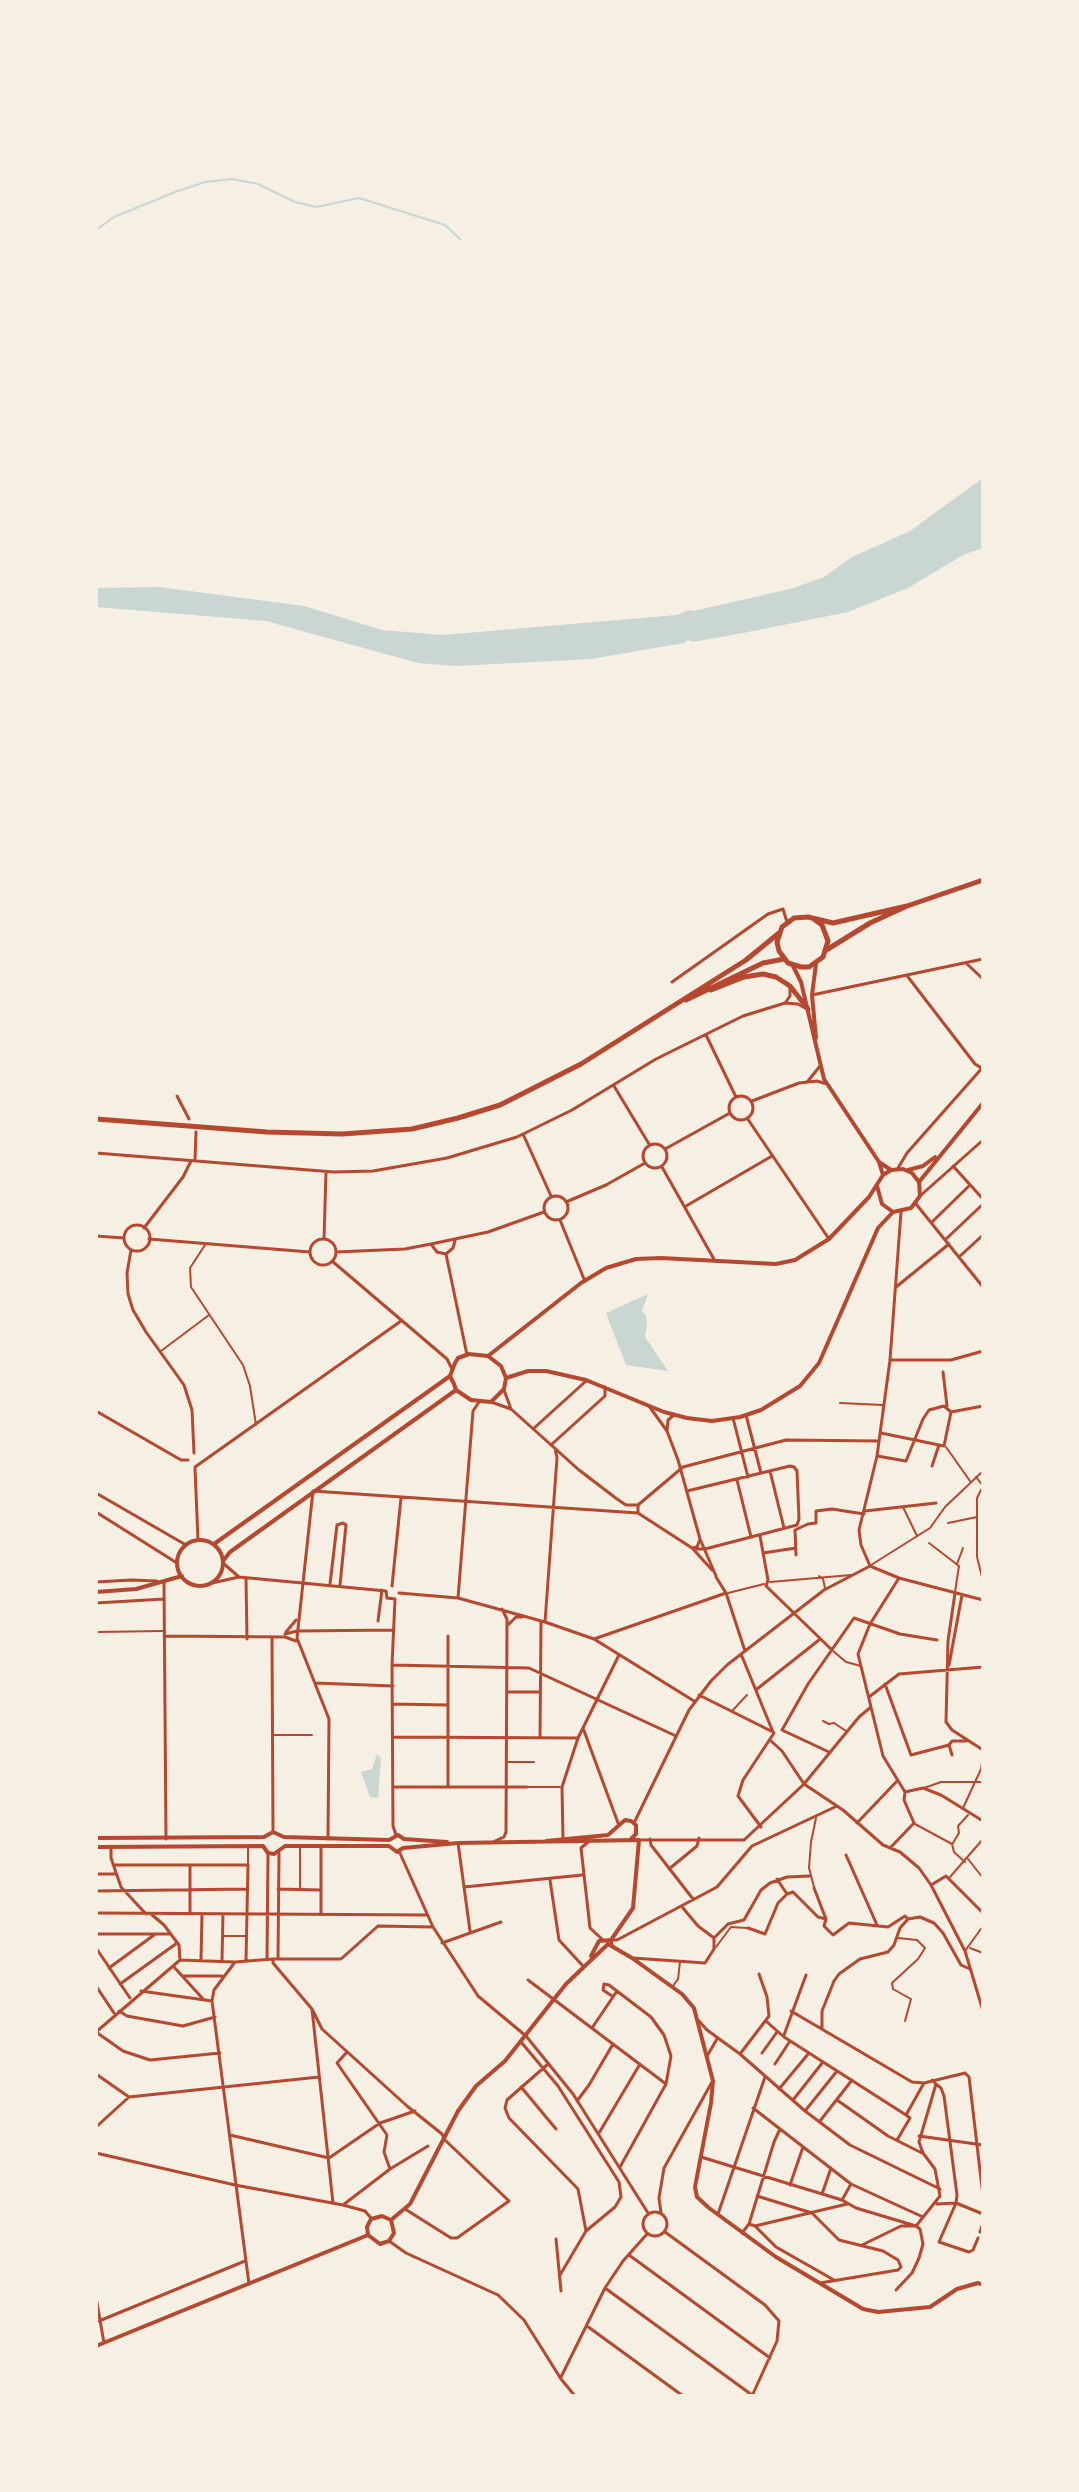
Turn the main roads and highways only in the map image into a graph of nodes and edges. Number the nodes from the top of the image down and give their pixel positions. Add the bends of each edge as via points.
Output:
1 (983, 880) edge
2 (907, 906) junction
3 (815, 920) junction
4 (779, 933) junction
5 (827, 950) junction
6 (784, 959) junction
7 (702, 992) junction
8 (808, 1009) road end
9 (664, 1011) junction
10 (96, 1119) edge

1 - 2 main road
2 - 3 main road via 833,923
2 - 5 main road
3 - 4 main road via 787,922
3 - 5 main road via 826,933
4 - 6 main road
4 - 9 main road via 757,953
5 - 6 main road via 809,967
6 - 7 main road via 763,963
7 - 8 main road via 763,974 790,986
7 - 9 main road
9 - 10 main road via 539,1087 500,1105 412,1129 296,1133

